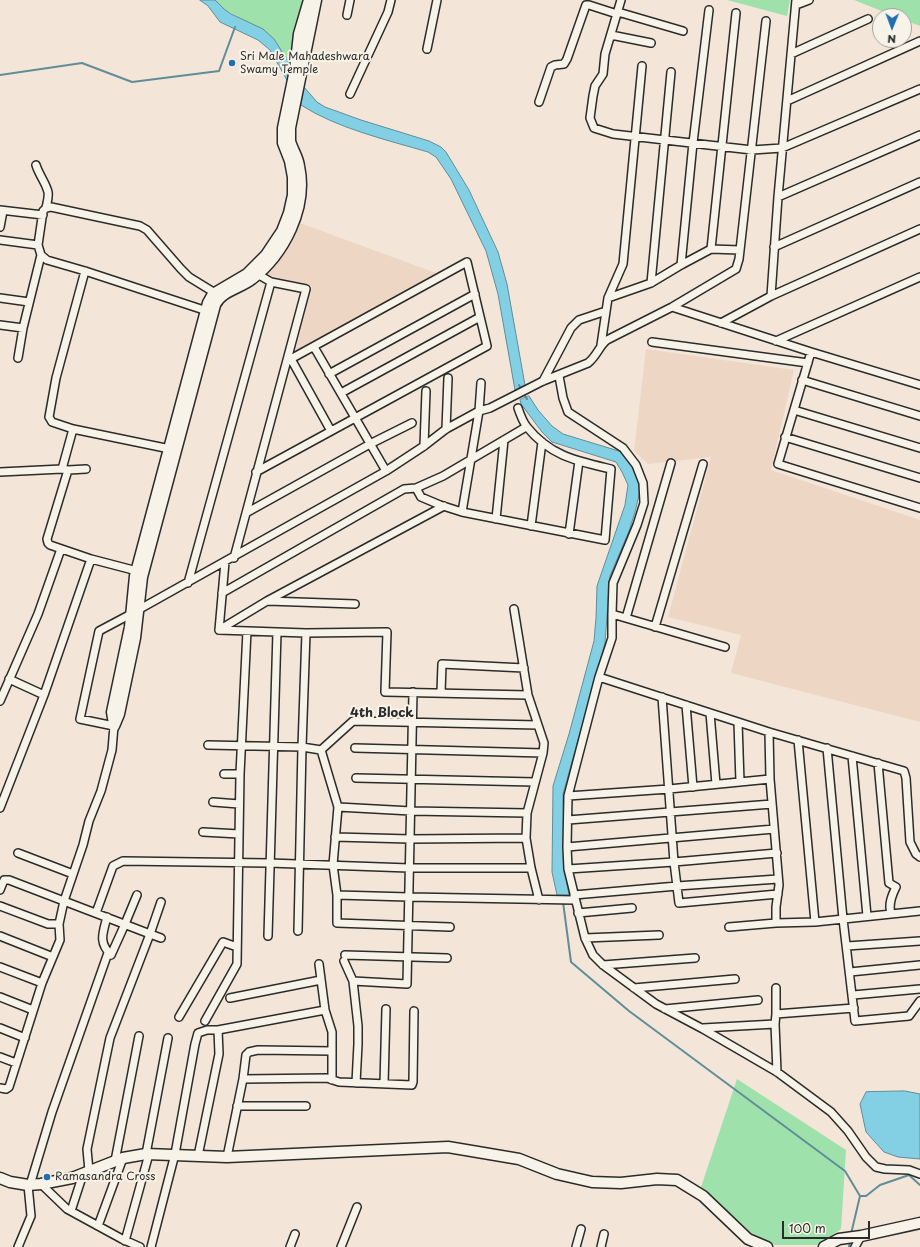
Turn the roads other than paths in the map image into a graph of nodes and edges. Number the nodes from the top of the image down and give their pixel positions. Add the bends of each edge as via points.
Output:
1 (309, 0) edge
2 (316, 0) edge
3 (350, 0) edge
4 (391, 0) edge
5 (438, 0) edge
6 (612, 0) edge
7 (809, 0) edge
8 (620, 2) edge
9 (796, 3) edge
10 (709, 10) dead end
11 (618, 13) junction
12 (736, 13) dead end
13 (347, 15) dead end
14 (868, 19) dead end
15 (766, 21) dead end
16 (683, 31) dead end
17 (611, 35) junction
18 (920, 41) edge
19 (651, 44) dead end
20 (427, 49) dead end
21 (791, 54) junction
22 (642, 66) dead end
23 (671, 72) dead end
24 (298, 74) junction
25 (920, 89) edge
26 (350, 94) dead end
27 (787, 101) junction
28 (539, 102) dead end
29 (292, 104) junction
30 (920, 135) edge
31 (635, 136) junction
32 (664, 140) junction
33 (693, 143) junction
34 (723, 146) junction
35 (782, 148) junction
36 (752, 150) junction
37 (36, 165) dead end
38 (920, 182) edge
39 (778, 197) junction
40 (1, 210) edge
41 (45, 211) junction
42 (0, 227) edge
43 (920, 229) edge
44 (0, 240) edge
45 (38, 245) junction
46 (774, 247) junction
47 (711, 249) junction
48 (740, 250) junction
49 (41, 255) junction
50 (681, 265) junction
51 (85, 271) junction
52 (259, 275) dead end
53 (920, 277) edge
54 (271, 282) junction
55 (651, 283) junction
56 (215, 293) junction
57 (475, 294) junction
58 (771, 296) junction
59 (0, 298) edge
60 (608, 298) junction
61 (29, 302) junction
62 (672, 307) junction
63 (606, 311) junction
64 (210, 312) junction
65 (480, 316) junction
66 (721, 323) junction
67 (0, 325) edge
68 (23, 328) junction
69 (776, 341) junction
70 (652, 342) dead end
71 (601, 345) junction
72 (314, 347) junction
73 (811, 352) junction
74 (18, 358) dead end
75 (289, 360) junction
76 (808, 363) junction
77 (329, 374) junction
78 (559, 376) junction
79 (448, 378) dead end
80 (802, 380) junction
81 (543, 381) junction
82 (481, 383) dead end
83 (920, 385) edge
84 (426, 390) dead end
85 (341, 393) junction
86 (518, 408) dead end
87 (794, 410) junction
88 (479, 411) junction
89 (920, 416) edge
90 (355, 418) junction
91 (412, 423) dead end
92 (526, 427) junction
93 (73, 429) junction
94 (446, 430) junction
95 (331, 431) junction
96 (786, 437) junction
97 (504, 440) junction
98 (542, 442) junction
99 (370, 444) junction
100 (424, 446) junction
101 (170, 448) junction
102 (920, 448) edge
103 (470, 460) junction
104 (579, 461) junction
105 (671, 463) dead end
106 (703, 464) dead end
107 (86, 469) dead end
108 (65, 470) junction
109 (386, 471) junction
110 (0, 472) edge
111 (256, 472) junction
112 (920, 478) edge
113 (416, 488) junction
114 (444, 506) junction
115 (920, 508) edge
116 (462, 512) junction
117 (246, 513) junction
118 (496, 519) junction
119 (531, 526) junction
120 (569, 534) junction
121 (61, 549) junction
122 (234, 558) junction
123 (91, 559) junction
124 (225, 562) junction
125 (136, 571) junction
126 (188, 583) junction
127 (222, 593) junction
128 (267, 600) junction
129 (355, 604) dead end
130 (514, 609) dead end
131 (135, 612) junction
132 (612, 614) junction
133 (626, 618) junction
134 (655, 627) junction
135 (219, 630) junction
136 (247, 632) junction
137 (277, 632) junction
138 (306, 633) junction
139 (725, 647) dead end
140 (524, 668) junction
141 (599, 677) junction
142 (9, 679) junction
143 (413, 692) junction
144 (441, 693) junction
145 (44, 695) junction
146 (528, 695) junction
147 (662, 697) junction
148 (0, 700) edge
149 (686, 705) junction
150 (710, 713) junction
151 (738, 722) junction
152 (412, 723) junction
153 (538, 725) junction
154 (114, 726) junction
155 (769, 732) junction
156 (798, 740) junction
157 (208, 745) dead end
158 (242, 746) junction
159 (273, 747) junction
160 (302, 747) junction
161 (355, 748) dead end
162 (827, 748) junction
163 (321, 750) junction
164 (412, 750) junction
165 (543, 754) junction
166 (852, 756) junction
167 (878, 763) junction
168 (224, 774) dead end
169 (240, 774) junction
170 (356, 778) dead end
171 (411, 779) junction
172 (770, 779) junction
173 (535, 782) junction
174 (740, 782) junction
175 (716, 784) junction
176 (693, 787) junction
177 (669, 789) junction
178 (568, 796) junction
179 (213, 802) dead end
180 (239, 804) junction
181 (772, 804) junction
182 (338, 807) junction
183 (0, 808) edge
184 (411, 810) junction
185 (671, 812) junction
186 (527, 813) junction
187 (568, 820) junction
188 (774, 829) junction
189 (203, 832) dead end
190 (239, 834) junction
191 (335, 837) junction
192 (526, 838) junction
193 (673, 838) junction
194 (410, 839) junction
195 (567, 847) junction
196 (18, 853) dead end
197 (777, 853) junction
198 (920, 857) edge
199 (238, 862) junction
200 (674, 862) junction
201 (269, 863) junction
202 (299, 864) junction
203 (333, 865) junction
204 (409, 868) junction
205 (531, 868) junction
206 (568, 869) junction
207 (73, 874) junction
208 (778, 879) junction
209 (677, 886) junction
210 (0, 890) edge
211 (137, 894) dead end
212 (337, 894) junction
213 (778, 894) junction
214 (409, 897) junction
215 (574, 898) junction
216 (539, 900) junction
217 (64, 901) junction
218 (161, 902) dead end
219 (0, 906) edge
220 (632, 908) dead end
221 (920, 911) edge
222 (578, 912) junction
223 (96, 913) junction
224 (891, 913) junction
225 (868, 916) junction
226 (107, 917) junction
227 (843, 919) junction
228 (815, 922) junction
229 (776, 923) junction
230 (59, 924) junction
231 (125, 924) junction
232 (408, 925) junction
233 (450, 926) dead end
234 (729, 927) dead end
235 (298, 931) dead end
236 (150, 934) junction
237 (659, 935) dead end
238 (0, 936) edge
239 (268, 936) dead end
240 (161, 938) dead end
241 (585, 938) junction
242 (920, 941) edge
243 (847, 946) junction
244 (237, 947) junction
245 (108, 953) junction
246 (408, 956) junction
247 (53, 957) junction
248 (447, 958) dead end
249 (695, 958) dead end
250 (319, 964) dead end
251 (603, 965) junction
252 (920, 966) edge
253 (0, 967) edge
254 (850, 972) junction
255 (735, 979) dead end
256 (321, 980) junction
257 (353, 981) junction
258 (42, 983) junction
259 (634, 988) junction
260 (776, 988) dead end
261 (920, 989) edge
262 (853, 995) junction
263 (0, 997) edge
264 (230, 998) dead end
265 (758, 1000) dead end
266 (920, 1001) edge
267 (854, 1008) junction
268 (386, 1009) dead end
269 (665, 1009) junction
270 (33, 1010) junction
271 (325, 1010) junction
272 (414, 1011) dead end
273 (776, 1014) junction
274 (179, 1017) dead end
275 (205, 1021) dead end
276 (775, 1024) junction
277 (0, 1028) edge
278 (703, 1028) junction
279 (218, 1030) junction
280 (139, 1036) dead end
281 (25, 1038) junction
282 (168, 1038) dead end
283 (332, 1051) junction
284 (0, 1057) edge
285 (16, 1063) junction
286 (777, 1072) junction
287 (243, 1079) junction
288 (332, 1080) junction
289 (356, 1083) junction
290 (384, 1084) junction
291 (0, 1088) edge
292 (237, 1106) junction
293 (306, 1106) dead end
294 (147, 1154) junction
295 (175, 1154) junction
296 (198, 1156) junction
297 (226, 1157) junction
298 (119, 1160) junction
299 (86, 1173) junction
300 (920, 1174) edge
301 (0, 1178) edge
302 (41, 1184) junction
303 (29, 1185) junction
304 (357, 1207) dead end
305 (71, 1211) junction
306 (920, 1224) edge
307 (98, 1226) junction
308 (581, 1229) dead end
309 (294, 1234) dead end
310 (604, 1234) dead end
311 (861, 1236) junction
312 (125, 1240) junction
313 (18, 1247) edge
314 (140, 1247) edge
315 (151, 1247) edge
316 (290, 1247) edge
317 (342, 1247) edge
318 (576, 1247) edge
319 (601, 1247) edge
320 (767, 1247) edge
321 (824, 1247) edge
322 (855, 1247) edge

1 - 24 street via 298,34
2 - 24 street
3 - 13 street
4 - 26 street via 388,12
5 - 20 street
6 - 8 street
7 - 9 street
8 - 11 street
9 - 21 street
10 - 33 street
11 - 16 street
11 - 17 street
11 - 28 street via 586,5 567,59 564,64 551,67
12 - 34 street
14 - 21 street
15 - 36 street
17 - 19 street
17 - 31 street via 605,54 603,74 595,86 590,118 594,128 613,134
18 - 27 street
21 - 27 street
22 - 31 street
23 - 32 street
24 - 29 street
25 - 35 street
27 - 35 street
29 - 56 street via 283,128 283,143 292,168 294,186 286,222 272,247 247,274
29 - 64 street via 290,142 300,166 301,186 293,224 284,243 271,260 252,280 220,298
30 - 39 street
31 - 32 street
31 - 60 street via 623,264
32 - 33 street
32 - 55 street
33 - 34 street
33 - 50 street
34 - 36 street
34 - 47 street
35 - 36 street
35 - 39 street
36 - 48 street
37 - 41 street via 48,193
38 - 46 street
39 - 46 street
40 - 41 street
40 - 42 street
41 - 45 street
41 - 56 street via 51,207 140,226 147,230 181,270
43 - 58 street
44 - 45 street
45 - 49 street
46 - 58 street
47 - 48 street
47 - 50 street
48 - 62 street via 736,269
49 - 51 street via 47,260
49 - 61 street
50 - 55 street
51 - 64 street
51 - 93 street via 56,378 49,417 52,422
52 - 54 street
53 - 69 street
54 - 75 street via 306,289
54 - 126 street
55 - 60 street
56 - 64 street via 210,300
57 - 65 street
57 - 72 street via 467,262
57 - 77 street
58 - 66 street
59 - 61 street
60 - 63 street
61 - 68 street
62 - 66 street
62 - 71 street
63 - 71 street
63 - 81 street via 579,320 571,328
64 - 101 street
64 - 131 street
65 - 85 street
65 - 90 street via 487,346
66 - 69 street
67 - 68 street
68 - 74 street
69 - 73 street
70 - 76 street
71 - 78 street via 588,363
72 - 75 street
72 - 77 street
73 - 76 street
73 - 83 street
75 - 95 street
75 - 111 street
76 - 80 street
77 - 85 street
78 - 81 street
78 - 132 street via 568,412 623,448 636,465 643,483 644,503 613,583
79 - 94 street
80 - 87 street
80 - 89 street
81 - 88 street
82 - 88 street
84 - 100 street
85 - 90 street
86 - 92 street
87 - 96 street
87 - 102 street
88 - 94 street
88 - 103 street
90 - 95 street
90 - 99 street
91 - 99 street
92 - 97 street
92 - 98 street
93 - 101 street
93 - 108 street
94 - 100 street
95 - 111 street
96 - 112 street
96 - 115 street via 778,464
97 - 103 street
97 - 118 street
98 - 104 street via 550,450
98 - 119 street
99 - 109 street
99 - 117 street
100 - 109 street
101 - 125 street
103 - 113 street
103 - 116 street
104 - 120 street
104 - 120 street via 611,469 605,540
105 - 133 street
106 - 134 street
107 - 108 street
108 - 110 street
108 - 121 street via 48,539 50,545
109 - 122 street
111 - 117 street
113 - 114 street via 421,496
113 - 127 street via 404,489
114 - 116 street
114 - 128 street
116 - 118 street
117 - 122 street
118 - 119 street
119 - 120 street
121 - 123 street
121 - 142 street via 38,614
122 - 124 street
123 - 125 street
123 - 145 street
124 - 126 street
124 - 127 street
125 - 131 street
126 - 131 street
127 - 135 street
128 - 129 street
128 - 135 street
130 - 140 street
131 - 154 street via 112,712
131 - 154 street via 99,631 80,719
132 - 133 street
132 - 141 street via 612,638
133 - 134 street
134 - 139 street
135 - 136 street
136 - 137 street
136 - 158 street
137 - 138 street
137 - 159 street
138 - 143 street via 387,632 385,692
138 - 160 street
140 - 144 street via 442,664
140 - 146 street
141 - 147 street
141 - 178 street
142 - 145 street
142 - 148 street
143 - 144 street
143 - 152 street
144 - 146 street
145 - 183 street
146 - 153 street
147 - 149 street
147 - 177 street
149 - 150 street
149 - 176 street
150 - 151 street
150 - 175 street
151 - 155 street
151 - 174 street
152 - 153 street
152 - 163 street via 354,721
152 - 164 street
153 - 165 street via 544,743
154 - 207 street via 112,750 103,784
155 - 156 street
155 - 172 street
156 - 162 street
156 - 228 street
157 - 158 street
158 - 159 street
158 - 169 street
159 - 160 street
159 - 201 street
160 - 163 street
160 - 202 street
161 - 164 street
162 - 166 street
162 - 227 street
163 - 182 street
164 - 165 street
164 - 171 street
165 - 173 street
166 - 167 street
166 - 225 street
167 - 198 street via 904,770 910,842
167 - 224 street via 889,883 896,887 890,902
168 - 169 street
169 - 180 street
170 - 171 street
171 - 173 street
171 - 184 street
172 - 174 street
172 - 181 street
173 - 186 street
174 - 175 street
175 - 176 street
176 - 177 street
177 - 178 street
177 - 185 street
178 - 187 street
179 - 180 street
180 - 190 street
181 - 185 street
181 - 188 street
182 - 184 street
182 - 191 street
184 - 186 street
184 - 194 street
185 - 187 street
185 - 193 street
186 - 192 street
187 - 195 street
188 - 193 street
188 - 197 street
189 - 190 street
190 - 199 street
191 - 194 street
191 - 203 street
192 - 194 street
192 - 205 street
193 - 195 street
193 - 200 street
194 - 204 street
195 - 206 street
196 - 207 street
197 - 200 street
197 - 208 street
199 - 201 street
199 - 223 street via 123,861 113,866
199 - 244 street
200 - 206 street
200 - 209 street
201 - 202 street
201 - 239 street
202 - 203 street
202 - 235 street
203 - 204 street
203 - 212 street
204 - 205 street
204 - 214 street
205 - 216 street
206 - 215 street
207 - 217 street
208 - 209 street
208 - 213 street
209 - 213 street via 680,903
209 - 215 street
210 - 217 street via 4,880 9,880
211 - 231 street
212 - 214 street
212 - 232 street via 336,923
213 - 229 street
214 - 216 street
214 - 232 street
215 - 216 street
215 - 222 street
217 - 223 street
217 - 230 street
218 - 236 street
219 - 230 street via 48,924
220 - 222 street
221 - 224 street
222 - 241 street
223 - 226 street
224 - 225 street
225 - 227 street
226 - 231 street
226 - 245 street via 102,939
227 - 228 street
227 - 243 street
228 - 229 street
229 - 234 street
230 - 247 street via 60,940
231 - 236 street
231 - 245 street via 110,955
232 - 233 street
232 - 246 street
236 - 240 street
236 - 299 street via 110,1038 87,1149
237 - 241 street
238 - 247 street
241 - 251 street via 593,955
242 - 243 street
243 - 254 street
244 - 274 street via 223,942
244 - 275 street via 237,964
245 - 303 street
246 - 248 street
246 - 257 street via 407,984
246 - 257 street via 344,958
247 - 258 street
249 - 251 street
250 - 256 street
251 - 259 street
252 - 254 street
253 - 258 street
254 - 262 street
255 - 259 street
256 - 264 street
256 - 271 street
257 - 289 street via 358,1044
258 - 270 street
259 - 269 street
260 - 273 street
261 - 262 street
262 - 267 street
263 - 270 street
265 - 269 street
266 - 267 street via 908,1016 855,1021
267 - 273 street
268 - 290 street
269 - 278 street
270 - 281 street
271 - 279 street
271 - 283 street via 332,1032
272 - 290 street via 413,1084
273 - 276 street
276 - 278 street
276 - 286 street
277 - 281 street
278 - 286 street
279 - 295 street via 198,1033
279 - 296 street via 219,1054
280 - 298 street
281 - 285 street
282 - 294 street
283 - 287 street via 249,1052 246,1056
283 - 288 street
284 - 285 street
285 - 291 street via 9,1087
286 - 300 street via 831,1112 876,1167 909,1170
287 - 288 street
287 - 292 street
288 - 289 street
289 - 290 street
292 - 293 street
292 - 297 street
294 - 295 street
294 - 298 street
294 - 312 street
295 - 296 street
295 - 315 street
296 - 297 street
297 - 320 street via 448,1147 519,1160 557,1174 592,1182 677,1180 703,1196 748,1239
298 - 299 street
298 - 307 street
299 - 302 street
299 - 305 street
301 - 303 street
302 - 303 street
302 - 305 street
303 - 313 street via 31,1216
304 - 317 street
305 - 307 street
306 - 311 street
307 - 312 street
308 - 318 street
309 - 316 street
310 - 319 street
311 - 321 street via 839,1239
311 - 322 street
312 - 314 street

